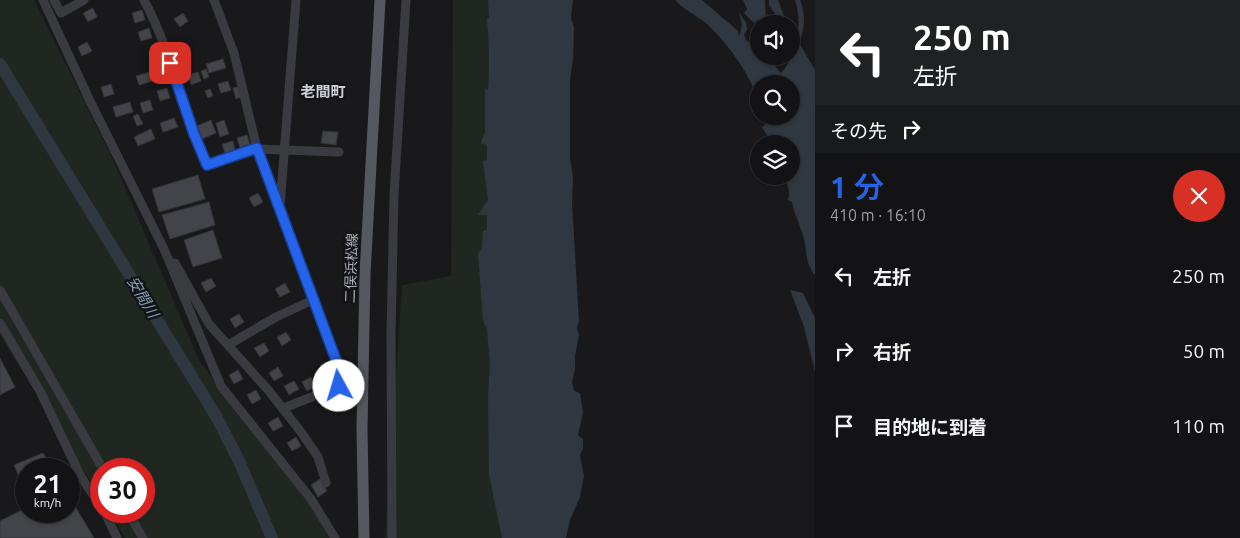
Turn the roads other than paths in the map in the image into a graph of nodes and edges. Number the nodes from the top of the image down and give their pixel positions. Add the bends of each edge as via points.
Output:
1 (43, 0) edge
2 (54, 0) edge
3 (84, 0) edge
4 (144, 0) edge
5 (214, 0) edge
6 (296, 0) edge
7 (380, 0) edge
8 (406, 0) edge
9 (257, 148) junction
10 (285, 150) junction
11 (339, 152) dead end
12 (279, 209) junction
13 (158, 236) junction
14 (0, 290) edge
15 (312, 300) junction
16 (0, 323) edge
17 (228, 346) junction
18 (284, 408) junction
19 (97, 458) edge
20 (326, 483) dead end
21 (90, 490) edge
22 (110, 523) edge
23 (134, 523) edge
24 (117, 538) edge
25 (143, 538) edge
26 (335, 538) edge
27 (364, 538) edge
28 (392, 538) edge

1 - 13 street
2 - 3 street via 61,13
4 - 9 street via 207,165
5 - 9 street via 234,53
6 - 10 street
7 - 27 main road, 二俣浜松線 via 365,274
8 - 28 street via 394,195
9 - 10 street
9 - 12 street
10 - 11 street
10 - 12 street
12 - 15 street
13 - 17 street via 209,324
13 - 26 street via 221,386 311,499
14 - 19 street
15 - 17 street
15 - 18 street via 339,368 339,386
16 - 21 street via 40,391
17 - 18 street
18 - 20 street via 318,457
22 - 24 street
23 - 25 street

